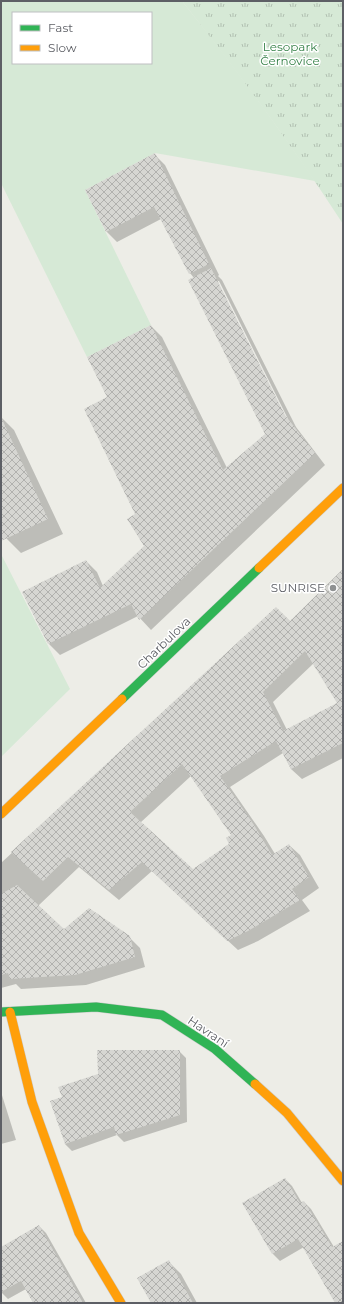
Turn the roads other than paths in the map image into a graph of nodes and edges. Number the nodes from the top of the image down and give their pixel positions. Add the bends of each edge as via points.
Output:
1 (343, 488) edge
2 (1, 814) edge
3 (5, 1012) edge
4 (343, 1181) edge
5 (121, 1303) edge

1 - 2 street, Charbulova
3 - 4 street, Havraní via 96,1007 162,1015 215,1049 287,1113
3 - 5 street, Havraní via 32,1102 80,1233

